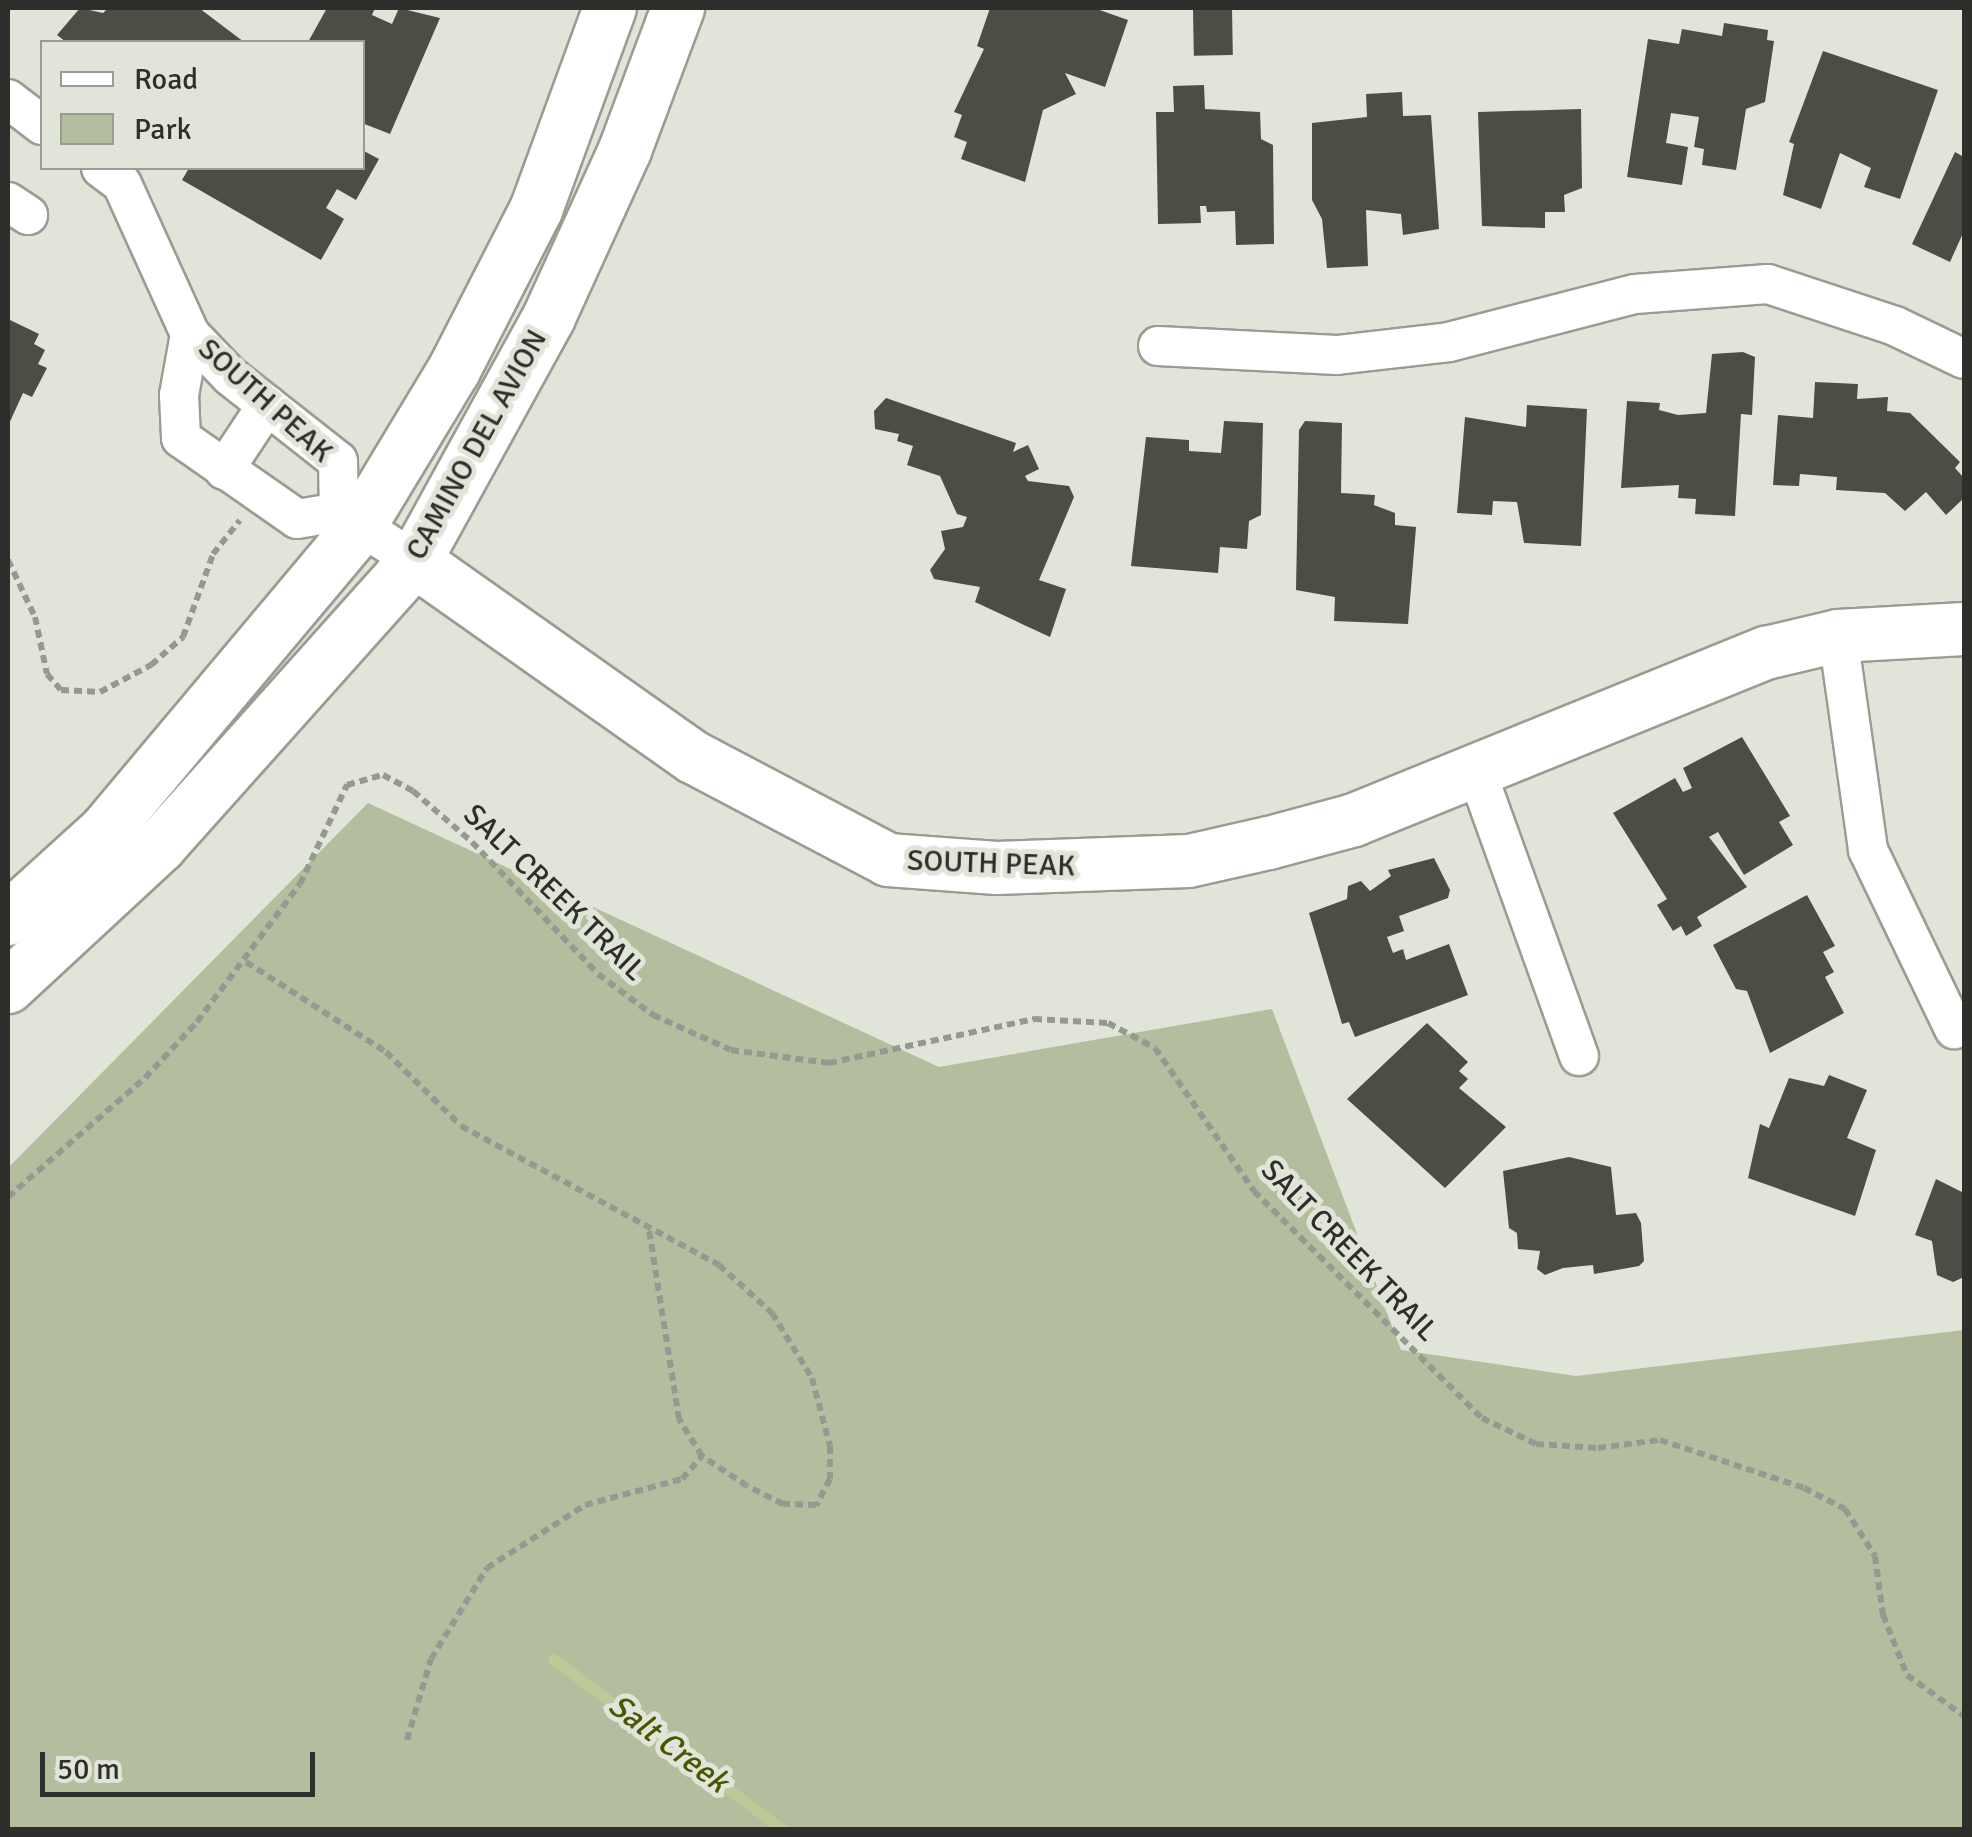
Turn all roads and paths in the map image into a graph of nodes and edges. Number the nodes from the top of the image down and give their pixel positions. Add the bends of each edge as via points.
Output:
1 (610, 8) edge
2 (678, 8) edge
3 (8, 99) edge
4 (40, 123) edge
5 (103, 170) edge
6 (190, 334) junction
7 (1158, 346) dead end
8 (1964, 359) edge
9 (267, 405) junction
10 (224, 470) junction
11 (243, 512) dead end
12 (349, 521) junction
13 (8, 560) edge
14 (415, 561) junction
15 (1964, 629) edge
16 (1838, 636) junction
17 (1476, 770) junction
18 (8, 919) edge
19 (246, 962) junction
20 (8, 987) edge
21 (1954, 1029) dead end
22 (1579, 1056) dead end
23 (8, 1197) edge
24 (649, 1230) junction
25 (702, 1456) junction
26 (1964, 1716) edge
27 (407, 1740) dead end

1 - 12 main road, CAMINO DEL AVION via 536,210 454,370
2 - 14 main road, CAMINO DEL AVION via 625,150 549,317
3 - 4 street
5 - 6 street, SOUTH PEAK via 122,184
6 - 9 street, SOUTH PEAK
6 - 10 street via 179,396 181,438
7 - 8 street via 1337,355 1449,342 1635,294 1768,284 1895,326
9 - 10 street
9 - 12 street, SOUTH PEAK via 338,461
10 - 12 street via 297,518
11 - 13 path via 214,554 184,637 151,666 100,692 62,690 48,674 35,617
12 - 14 street, SOUTH PEAK
12 - 18 main road, CAMINO DEL AVION via 105,831
14 - 17 main road, SOUTH PEAK via 693,757 888,860 997,868 1188,861 1354,820
14 - 20 main road, CAMINO DEL AVION via 160,846
15 - 16 main road, SOUTH PEAK
16 - 17 main road, SOUTH PEAK via 1695,677
16 - 21 street via 1868,850
17 - 22 street
19 - 23 path, SALT CREEK TRAIL via 145,1078
19 - 24 path via 386,1052 461,1126
19 - 26 path, SALT CREEK TRAIL via 300,884 338,798 357,779 383,775 413,791 472,842 598,974 653,1015 732,1050 829,1063 1034,1019 1108,1024 1155,1048 1254,1191 1482,1418 1536,1444 1598,1448 1660,1440 1804,1488 1845,1510 1875,1556 1883,1615 1907,1674
24 - 25 path via 680,1419
24 - 25 path via 719,1265 772,1313 812,1378 830,1446 830,1479 816,1504 783,1504
25 - 27 path via 682,1479 584,1506 487,1568 431,1659

